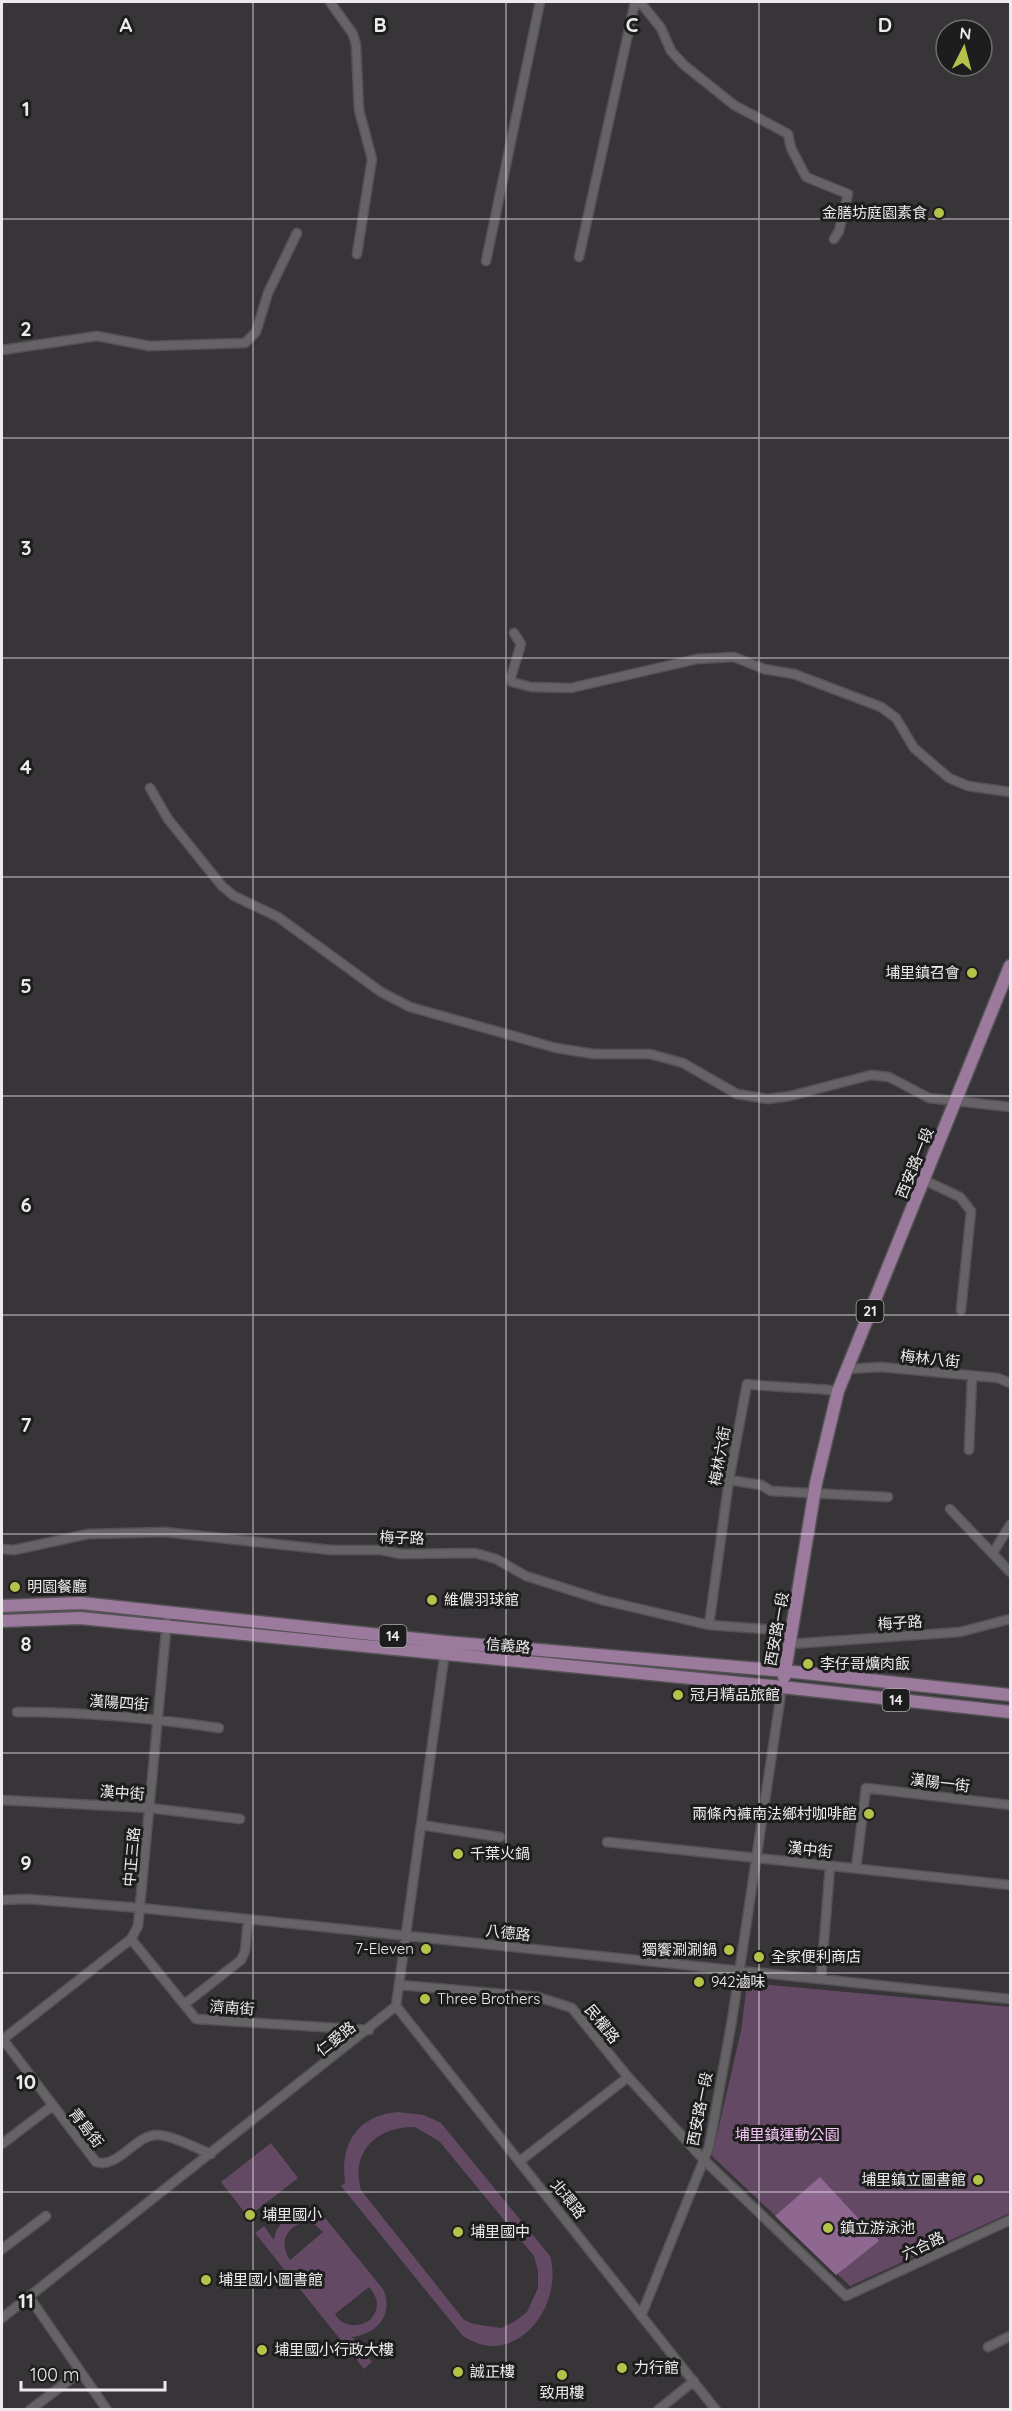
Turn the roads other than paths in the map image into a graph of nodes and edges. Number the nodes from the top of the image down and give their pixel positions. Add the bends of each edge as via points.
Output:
1 (330, 2) edge
2 (540, 2) edge
3 (635, 2) edge
4 (640, 2) edge
5 (297, 233) dead end
6 (834, 239) dead end
7 (357, 255) dead end
8 (579, 257) dead end
9 (486, 261) dead end
10 (2, 350) edge
11 (514, 633) dead end
12 (150, 788) dead end
13 (1011, 792) edge
14 (1011, 966) edge
15 (957, 1100) junction
16 (1011, 1107) edge
17 (924, 1180) junction
18 (961, 1310) dead end
19 (846, 1369) junction
20 (972, 1377) junction
21 (1011, 1383) edge
22 (838, 1391) junction
23 (969, 1450) dead end
24 (729, 1480) junction
25 (814, 1495) junction
26 (888, 1497) dead end
27 (950, 1509) dead end
28 (1011, 1526) edge
29 (2, 1549) edge
30 (993, 1553) junction
31 (1011, 1572) edge
32 (2, 1606) edge
33 (168, 1612) junction
34 (1011, 1619) edge
35 (2, 1621) edge
36 (709, 1625) junction
37 (167, 1627) junction
38 (792, 1630) junction
39 (446, 1641) junction
40 (790, 1644) junction
41 (444, 1655) junction
42 (785, 1671) junction
43 (782, 1687) junction
44 (1011, 1695) edge
45 (17, 1712) dead end
46 (1011, 1712) edge
47 (159, 1719) junction
48 (219, 1728) dead end
49 (2, 1800) edge
50 (1011, 1805) edge
51 (150, 1808) junction
52 (240, 1819) dead end
53 (422, 1825) junction
54 (500, 1837) dead end
55 (607, 1842) dead end
56 (756, 1858) junction
57 (830, 1866) junction
58 (856, 1868) junction
59 (1011, 1885) edge
60 (2, 1900) edge
61 (141, 1908) junction
62 (248, 1920) junction
63 (406, 1936) junction
64 (131, 1939) junction
65 (738, 1970) junction
66 (821, 1979) junction
67 (400, 1985) junction
68 (1011, 1999) edge
69 (186, 2003) junction
70 (396, 2006) junction
71 (369, 2030) junction
72 (2, 2039) edge
73 (628, 2077) junction
74 (52, 2106) junction
75 (2, 2144) edge
76 (212, 2154) junction
77 (705, 2160) junction
78 (520, 2161) junction
79 (45, 2216) dead end
80 (1011, 2220) edge
81 (2, 2249) edge
82 (846, 2296) joint
83 (30, 2298) junction
84 (641, 2316) junction
85 (2, 2318) edge
86 (1011, 2336) edge
87 (988, 2347) dead end
88 (80, 2372) junction
89 (694, 2381) junction
90 (30, 2409) edge
91 (107, 2409) edge
92 (658, 2409) edge
93 (716, 2409) edge

1 - 7 street via 355,38 359,110 372,159
2 - 9 street
3 - 8 street
4 - 6 street via 662,28 671,51 684,65 734,105 788,134 806,177 848,194
5 - 10 street via 268,294 256,332 245,343 149,346 97,336
11 - 13 street via 521,644 512,682 531,687 571,688 697,659 734,657 764,669 794,674 881,707 896,718 915,748 949,778 968,786
12 - 15 street via 168,819 222,886 288,923 381,992 410,1007 556,1048 661,1057 683,1063 737,1094 790,1096 871,1076 889,1077 929,1098
14 - 15 main road, 西安路一段 / 21
15 - 16 street
15 - 17 main road, 西安路一段 / 21
17 - 18 street via 960,1197 971,1211
17 - 19 main road, 西安路一段 / 21
19 - 20 street, 梅林八街 via 881,1367
19 - 22 main road, 西安路一段 / 21
20 - 21 street, 梅林八街
20 - 23 street
22 - 24 street, 梅林六街 via 747,1384
22 - 25 main road, 西安路一段 / 21
24 - 25 street via 761,1485 771,1491
24 - 36 street, 梅林六街
25 - 26 street
25 - 38 main road, 西安路一段 / 21
27 - 30 street
28 - 30 street
29 - 36 street, 梅子路 via 14,1550 88,1534 165,1532 331,1550 475,1553 553,1585
30 - 31 street
32 - 33 main road, 信義路 / 14 via 81,1603
33 - 37 street, 中正三路
33 - 39 main road, 信義路 / 14
34 - 40 street, 梅子路 via 960,1632
35 - 37 main road, 信義路 / 14 via 80,1618
36 - 38 street, 梅子路
37 - 41 main road, 信義路 / 14
37 - 47 street, 中正三路
38 - 40 main road, 西安路一段 / 21
39 - 41 street
39 - 42 main road, 信義路 / 14
40 - 42 main road, 西安路一段 / 21
41 - 43 main road, 信義路 / 14
41 - 53 street
42 - 43 main road, 西安路一段 / 21
42 - 44 main road, 信義路 / 14
43 - 46 main road, 信義路 / 14
43 - 56 street, 西安路一段
45 - 47 street, 漢陽四街
47 - 48 street, 漢陽四街
47 - 51 street, 中正三路
49 - 51 street, 漢中街
50 - 58 street, 漢陽一街 via 866,1788
51 - 52 street, 漢中街
51 - 61 street, 中正三路
53 - 54 street
53 - 63 street
55 - 56 street, 漢中街
56 - 57 street, 漢中街
56 - 65 street, 西安路一段
57 - 58 street, 漢中街
57 - 66 street
58 - 59 street, 漢中街
60 - 61 street, 八德路
61 - 62 street, 八德路
61 - 64 street, 中正三路
62 - 63 street, 八德路
62 - 69 street via 241,1960
63 - 65 street, 八德路
63 - 67 street
64 - 69 street, 濟南街
64 - 72 street
65 - 66 street, 八德路
65 - 77 street, 西安路一段
66 - 68 street, 八德路
67 - 70 street
67 - 73 street, 民權路 via 538,1997 572,2008
69 - 71 street, 濟南街 via 196,2019
70 - 71 street, 仁愛路
70 - 78 street, 北環路
71 - 76 street, 仁愛路
72 - 74 street, 青島街
73 - 77 street, 民權路
73 - 78 street
74 - 75 street
74 - 76 street, 青島街 via 96,2162 108,2163 147,2137 158,2135
76 - 83 street, 仁愛路
77 - 82 street, 民權路
77 - 84 street, 西安路一段
78 - 84 street, 北環路
79 - 81 street
80 - 82 street, 六合路
83 - 85 street, 仁愛路
83 - 88 street
84 - 89 street, 北環路
86 - 87 street
88 - 90 street
88 - 91 street
89 - 92 street
89 - 93 street, 北環路

